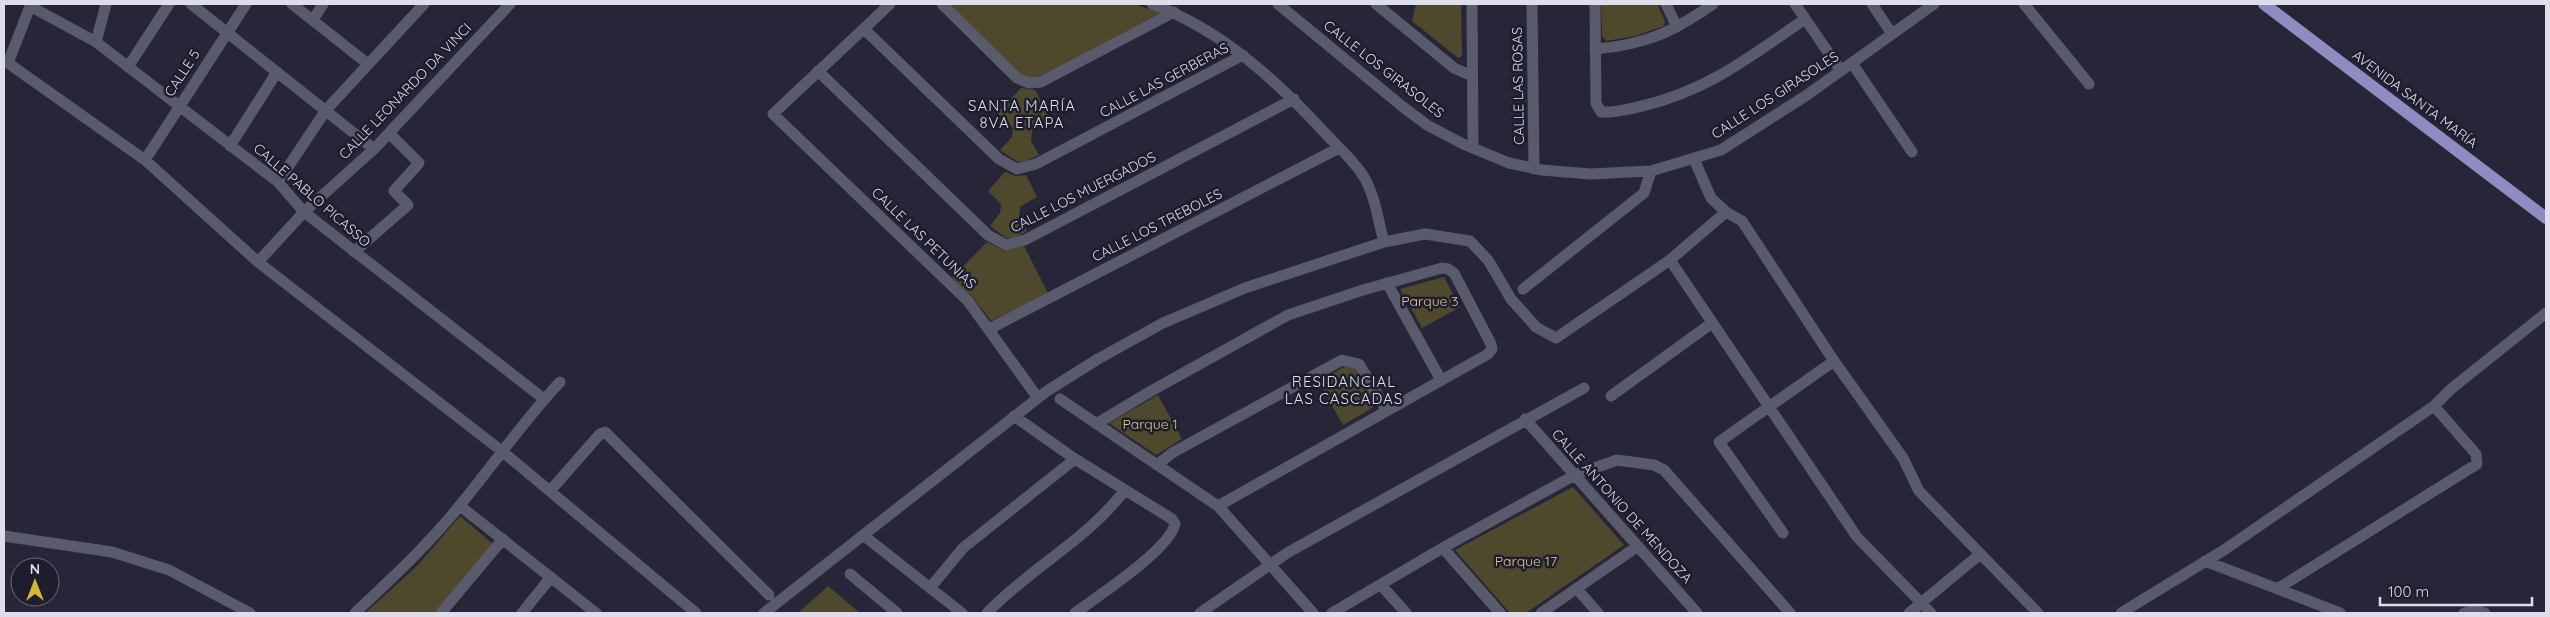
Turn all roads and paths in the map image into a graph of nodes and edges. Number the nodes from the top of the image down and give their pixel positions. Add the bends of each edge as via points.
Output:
1 (106, 4) edge
2 (169, 4) edge
3 (191, 4) edge
4 (246, 4) edge
5 (292, 4) edge
6 (324, 4) edge
7 (424, 4) edge
8 (890, 4) edge
9 (942, 4) edge
10 (1152, 4) edge
11 (1278, 4) edge
12 (1376, 4) edge
13 (1472, 4) edge
14 (1532, 4) edge
15 (1594, 4) edge
16 (1666, 4) edge
17 (1713, 4) edge
18 (1795, 4) edge
19 (1872, 4) edge
20 (1934, 4) edge
21 (2024, 4) edge
22 (2264, 4) edge
23 (30, 5) edge
24 (503, 6) edge
25 (1174, 12) junction
26 (1805, 19) junction
27 (313, 20) junction
28 (1677, 27) junction
29 (864, 29) junction
30 (227, 32) junction
31 (1892, 34) junction
32 (96, 42) junction
33 (1595, 49) junction
34 (1243, 55) junction
35 (1852, 62) junction
36 (368, 64) junction
37 (128, 67) junction
38 (1840, 71) junction
39 (277, 72) junction
40 (818, 72) junction
41 (1472, 76) junction
42 (2088, 84) dead end
43 (1294, 99) junction
44 (179, 106) junction
45 (326, 110) junction
46 (389, 133) junction
47 (230, 146) junction
48 (1339, 148) junction
49 (1472, 148) junction
50 (374, 149) junction
51 (1912, 152) dead end
52 (1694, 159) junction
53 (145, 160) junction
54 (1534, 169) junction
55 (1651, 171) junction
56 (278, 182) junction
57 (304, 212) junction
58 (1726, 212) junction
59 (2546, 218) edge
60 (1384, 242) junction
61 (354, 252) junction
62 (1670, 260) junction
63 (258, 262) junction
64 (1387, 283) junction
65 (1523, 288) dead end
66 (2546, 313) edge
67 (1712, 323) junction
68 (988, 329) junction
69 (1834, 361) junction
70 (1441, 380) junction
71 (560, 382) dead end
72 (1584, 388) dead end
73 (1611, 396) dead end
74 (1038, 398) junction
75 (544, 399) junction
76 (1060, 399) dead end
77 (2434, 406) junction
78 (1770, 407) junction
79 (1387, 411) junction
80 (1014, 416) junction
81 (1525, 419) junction
82 (1096, 424) junction
83 (503, 452) junction
84 (1075, 459) junction
85 (1157, 464) junction
86 (1575, 475) junction
87 (550, 491) junction
88 (1124, 491) junction
89 (460, 506) junction
90 (1218, 506) junction
91 (1783, 533) dead end
92 (862, 535) junction
93 (4, 536) edge
94 (503, 539) junction
95 (1638, 546) junction
96 (1443, 548) junction
97 (1979, 555) junction
98 (2205, 561) junction
99 (1270, 564) junction
100 (850, 574) dead end
101 (551, 578) junction
102 (1381, 584) junction
103 (930, 588) junction
104 (1577, 589) junction
105 (2278, 589) junction
106 (769, 595) dead end
107 (1921, 604) junction
108 (688, 611) edge
109 (250, 613) edge
110 (355, 613) edge
111 (441, 613) edge
112 (522, 613) edge
113 (596, 613) edge
114 (764, 613) edge
115 (897, 613) edge
116 (962, 613) edge
117 (987, 613) edge
118 (1075, 613) edge
119 (1200, 613) edge
120 (1313, 613) edge
121 (1332, 613) edge
122 (1406, 613) edge
123 (1500, 613) edge
124 (1541, 613) edge
125 (1598, 613) edge
126 (1697, 613) edge
127 (1790, 613) edge
128 (1909, 613) edge
129 (1931, 613) edge
130 (2038, 613) edge
131 (2121, 613) edge
132 (2340, 613) edge
133 (2464, 613) edge
134 (2485, 613) edge

1 - 32 street
2 - 37 street
3 - 30 street
4 - 30 street, CALLE 5
5 - 27 street
6 - 27 street
7 - 36 street
8 - 29 street
9 - 25 street via 1011,73 1029,83 1047,78
10 - 25 street
11 - 49 street, CALLE LOS GIRASOLES via 1427,125
12 - 41 street via 1454,68
13 - 41 street
14 - 54 street, CALLE LAS ROSAS
15 - 33 street
16 - 28 street
17 - 28 street
18 - 26 street
19 - 31 street
20 - 31 street, CALLE LOS GIRASOLES
21 - 42 street
22 - 59 main road, AVENIDA SANTA MARÍA
23 - 32 street, CALLE PABLO PICASSO
23 - 53 street via 8,63
24 - 46 street, CALLE LEONARDO DA VINCI
25 - 34 street via 1208,29
26 - 33 street via 1717,78 1670,100 1612,113 1601,112 1597,108
26 - 38 street
27 - 36 street
28 - 33 street via 1652,40 1624,47
29 - 34 street, CALLE LAS GERBERAS via 1000,159 1017,169 1036,164
29 - 40 street
30 - 39 street
30 - 44 street, CALLE 5
31 - 35 street, CALLE LOS GIRASOLES
32 - 37 street, CALLE PABLO PICASSO
34 - 43 street
35 - 38 street, CALLE LOS GIRASOLES
35 - 51 street
36 - 45 street
37 - 44 street, CALLE PABLO PICASSO
38 - 52 street, CALLE LOS GIRASOLES via 1721,150
39 - 45 street
39 - 47 street
40 - 43 street, CALLE LOS MUERGADOS via 988,234 1006,245 1024,240
40 - 68 street, CALLE LAS PETUNIAS via 773,114 968,301
41 - 49 street
43 - 48 street
44 - 47 street, CALLE PABLO PICASSO
44 - 53 street, CALLE 5
45 - 50 street
45 - 56 street
46 - 50 street, CALLE LEONARDO DA VINCI
46 - 61 street via 419,163 394,191 408,204
47 - 56 street, CALLE PABLO PICASSO
48 - 60 street via 1362,174
48 - 68 street, CALLE LOS TREBOLES
49 - 54 street, CALLE LOS GIRASOLES
50 - 57 street, CALLE LEONARDO DA VINCI
52 - 55 street, CALLE LOS GIRASOLES
52 - 58 street via 1711,198
53 - 63 street
54 - 55 street, CALLE LOS GIRASOLES via 1590,174
55 - 65 street via 1644,193
56 - 57 street, CALLE PABLO PICASSO
57 - 61 street, CALLE PABLO PICASSO
57 - 63 street, CALLE LEONARDO DA VINCI
58 - 62 street
58 - 69 street via 1742,220
60 - 62 street via 1425,234 1470,241 1488,260 1511,299 1536,327 1556,338
60 - 74 street via 1245,288 1163,323 1098,359
61 - 75 street, CALLE PABLO PICASSO
62 - 67 street
63 - 83 street
64 - 70 street
64 - 70 street via 1442,268 1454,273 1492,349
64 - 82 street via 1288,315
66 - 77 street
67 - 73 street
67 - 78 street
68 - 74 street, CALLE LAS PETUNIAS
69 - 78 street
69 - 97 street via 1903,458 1919,492
70 - 79 street
71 - 75 street
72 - 81 street
74 - 80 street
75 - 83 street
76 - 82 street
77 - 98 street
77 - 105 street via 2476,454 2476,464
78 - 91 street via 1719,442
78 - 107 street via 1857,537
79 - 85 street via 1359,364 1342,360
79 - 90 street
80 - 84 street
80 - 92 street
81 - 86 street, CALLE ANTONIO DE MENDOZA
81 - 99 street
82 - 85 street
83 - 87 street
83 - 89 street
84 - 88 street
84 - 103 street via 963,548
85 - 90 street
86 - 95 street, CALLE ANTONIO DE MENDOZA
86 - 96 street
86 - 127 street via 1610,461 1660,467
87 - 106 street via 605,432
87 - 108 street
88 - 117 street via 1111,508 1007,592
88 - 118 street via 1172,519 1174,530 1149,558
89 - 94 street
89 - 110 street via 411,561
90 - 99 street
92 - 103 street
92 - 114 street
93 - 109 street via 112,552 169,570
94 - 101 street
94 - 111 street
95 - 104 street
95 - 126 street, CALLE ANTONIO DE MENDOZA
96 - 102 street
96 - 123 street
97 - 107 street
97 - 130 street
98 - 105 street
98 - 131 street
99 - 119 street
99 - 120 street
100 - 115 street
101 - 112 street
101 - 113 street
102 - 121 street
102 - 122 street
103 - 116 street
104 - 124 street
104 - 125 street
105 - 132 street
107 - 128 street
107 - 129 street
133 - 134 street via 2475,610

